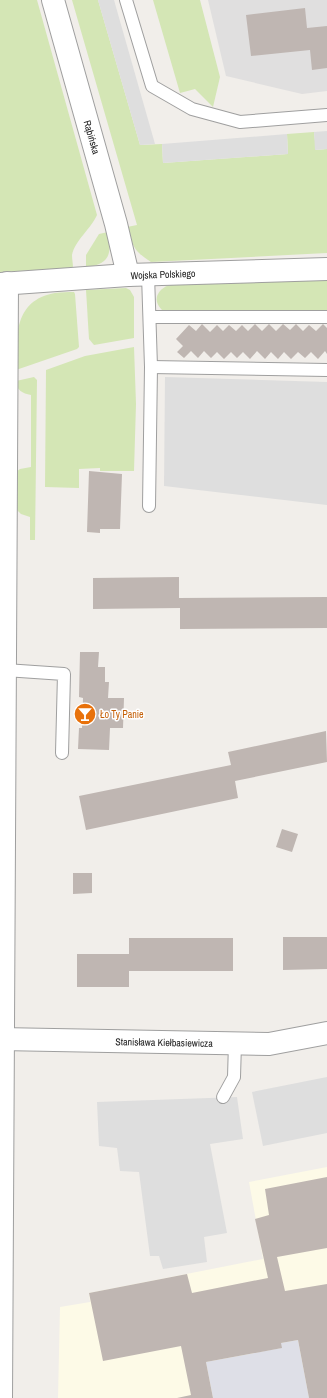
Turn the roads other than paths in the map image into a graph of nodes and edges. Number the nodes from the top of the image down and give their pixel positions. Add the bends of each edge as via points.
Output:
1 (53, 0) edge
2 (126, 0) edge
3 (327, 115) edge
4 (327, 269) edge
5 (138, 275) junction
6 (4, 283) edge
7 (150, 317) junction
8 (327, 317) edge
9 (3, 346) edge
10 (151, 367) junction
11 (327, 370) edge
12 (149, 506) dead end
13 (5, 670) junction
14 (2, 702) edge
15 (62, 753) dead end
16 (327, 1033) edge
17 (1, 1039) edge
18 (234, 1043) junction
19 (223, 1098) dead end
20 (1, 1398) edge

1 - 5 street, Rąbińska via 116,224
2 - 3 lane via 152,86 192,109 240,122
4 - 5 street, Wojska Polskiego
5 - 6 street, Wojska Polskiego
5 - 7 lane
6 - 9 street
7 - 8 lane
7 - 10 lane
9 - 13 street
10 - 11 lane
10 - 12 lane
13 - 14 street
13 - 15 lane via 64,674
14 - 17 street
16 - 18 street, Stanisława Kiełbasiewicza via 269,1044
17 - 18 street, Stanisława Kiełbasiewicza
17 - 20 street
18 - 19 lane via 234,1077

